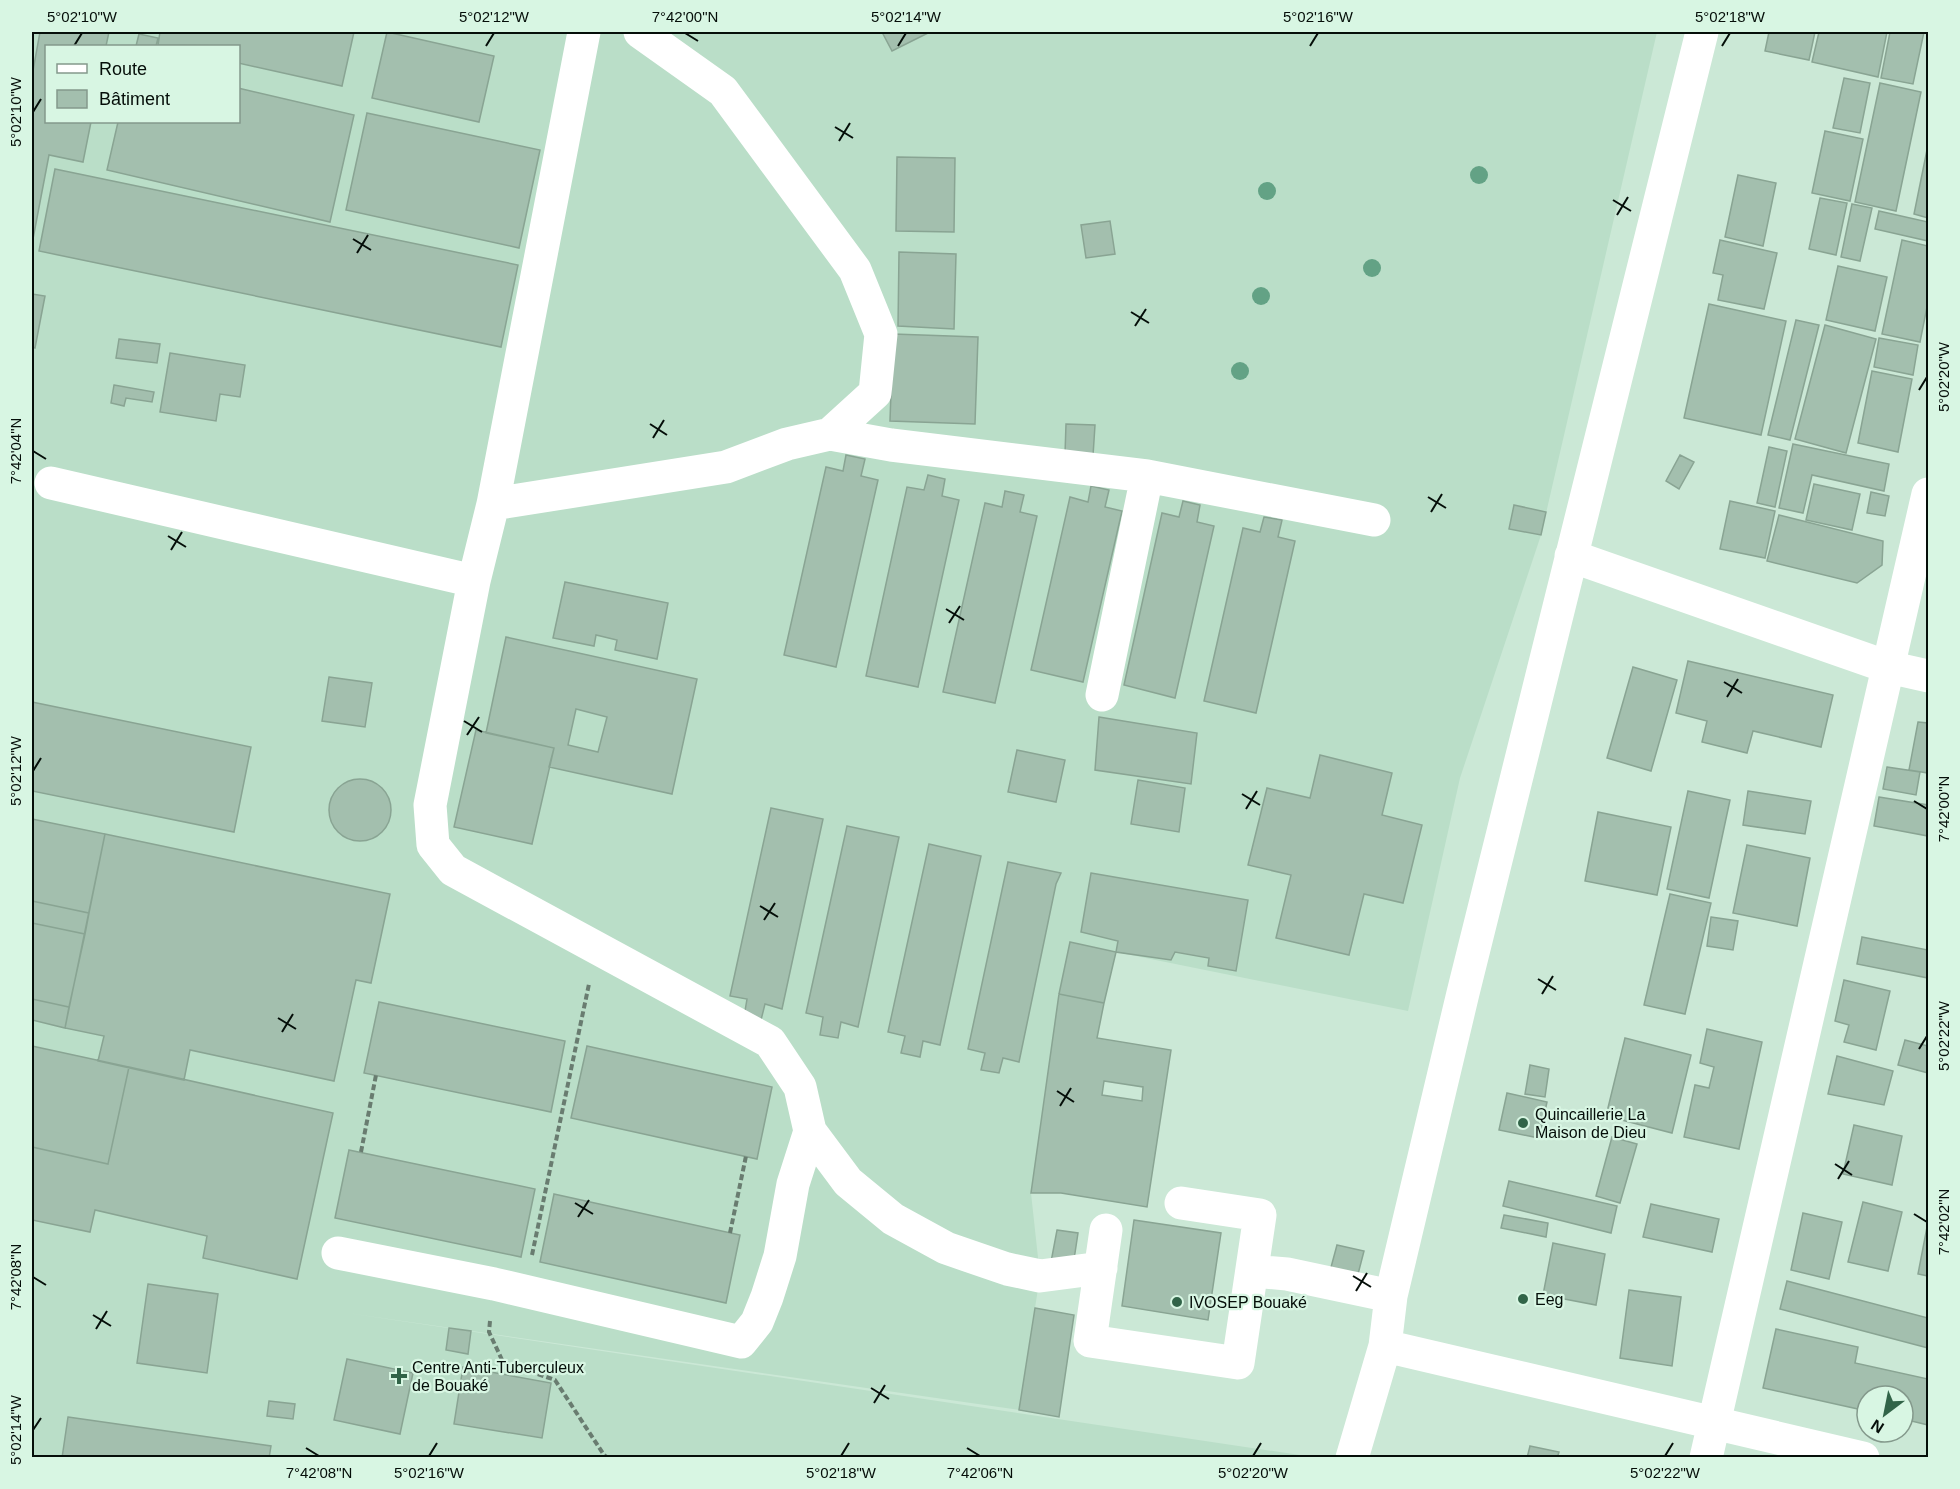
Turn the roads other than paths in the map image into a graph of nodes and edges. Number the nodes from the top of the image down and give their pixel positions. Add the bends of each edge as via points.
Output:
1 (584, 32) edge
2 (640, 32) edge
3 (1702, 32) edge
4 (830, 434) junction
5 (1147, 476) junction
6 (51, 483) dead end
7 (1929, 494) edge
8 (493, 504) junction
9 (1374, 520) dead end
10 (1571, 556) junction
11 (474, 581) junction
12 (1888, 667) junction
13 (1929, 676) edge
14 (1102, 695) dead end
15 (810, 1131) junction
16 (1181, 1203) dead end
17 (1106, 1230) dead end
18 (338, 1253) dead end
19 (1101, 1268) junction
20 (1252, 1271) junction
21 (1391, 1296) junction
22 (1385, 1346) junction
23 (1714, 1423) junction
24 (1352, 1458) edge
25 (1706, 1458) edge
26 (1863, 1458) edge

1 - 8 street
2 - 4 street via 723,92 855,270 881,334 876,393
3 - 10 street
4 - 5 street
4 - 8 street via 787,444 726,467
5 - 9 street
5 - 14 street
6 - 11 street
7 - 12 street
8 - 11 street
10 - 12 street
10 - 21 street
11 - 15 street via 430,805 433,845 453,870 770,1042 800,1087
12 - 13 street
12 - 23 street
15 - 18 street via 793,1184 780,1256 767,1297 757,1322 741,1342
15 - 19 street via 848,1182 893,1219 946,1248 1007,1269 1040,1275
16 - 20 street via 1260,1215
17 - 19 street
19 - 20 street via 1090,1341 1238,1364
20 - 21 street via 1287,1274
21 - 22 street
22 - 23 street
22 - 24 street
23 - 25 street
23 - 26 street

